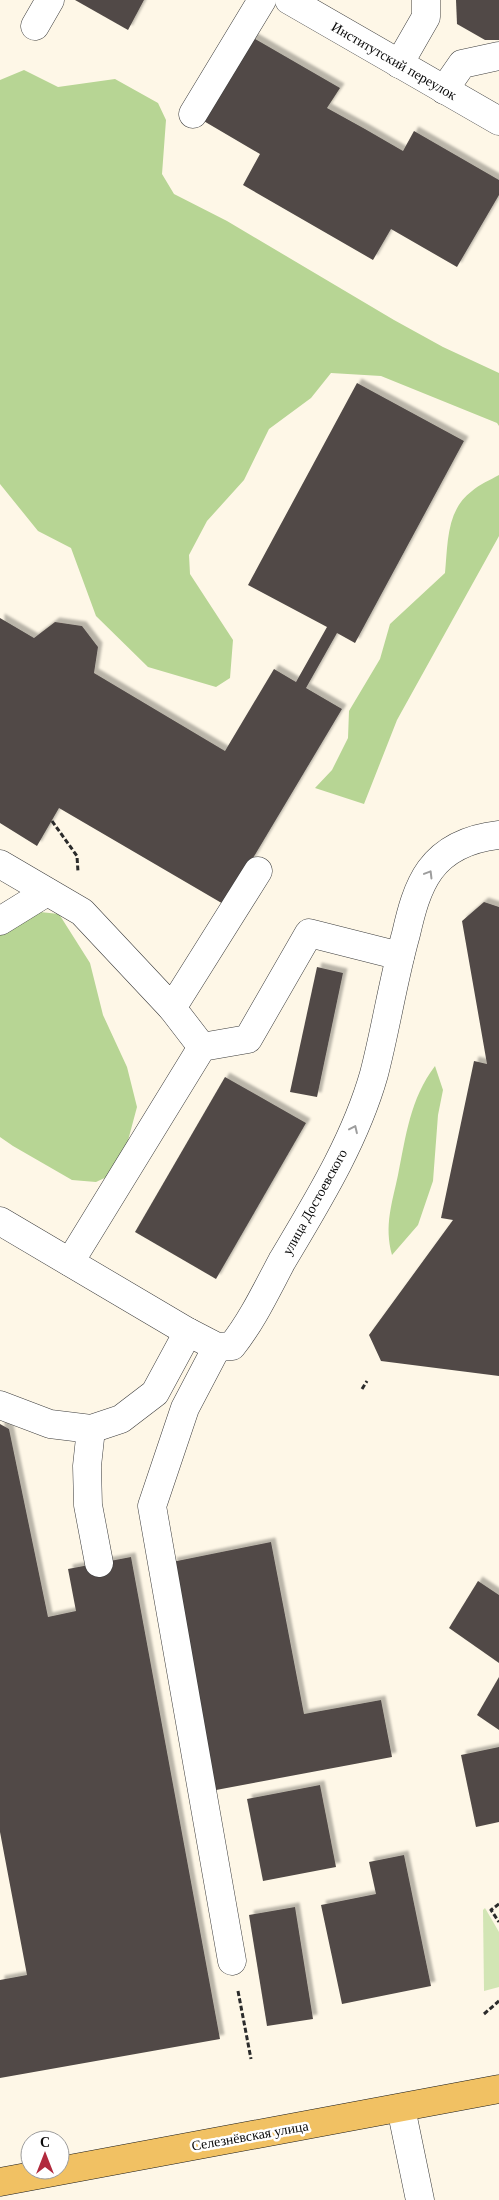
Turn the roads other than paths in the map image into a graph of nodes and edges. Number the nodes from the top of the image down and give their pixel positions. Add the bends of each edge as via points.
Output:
1 (50, 0) edge
2 (262, 0) edge
3 (289, 0) edge
4 (426, 0) edge
5 (36, 26) dead end
6 (499, 56) edge
7 (399, 64) junction
8 (444, 90) junction
9 (193, 114) dead end
10 (499, 121) edge
11 (499, 835) edge
12 (0, 864) edge
13 (258, 871) dead end
14 (47, 892) junction
15 (0, 921) edge
16 (400, 956) junction
17 (172, 1008) junction
18 (202, 1046) junction
19 (0, 1221) edge
20 (70, 1262) junction
21 (188, 1332) junction
22 (227, 1343) junction
23 (0, 1405) edge
24 (91, 1428) junction
25 (99, 1563) dead end
26 (232, 1962) road end
27 (499, 2089) edge
28 (401, 2108) junction
29 (0, 2182) edge
30 (420, 2200) edge

1 - 5 street
2 - 9 street
3 - 7 street, Институтский переулок
4 - 7 street via 426,17
6 - 8 street via 462,64
7 - 8 street, Институтский переулок
8 - 10 street, Институтский переулок
16 -> 11 street, улица Достоевского via 412,910 430,871 456,847
12 - 14 street
13 - 17 street
14 - 15 street
14 - 17 street via 82,912
16 - 18 street via 309,933 248,1039
22 -> 16 street, улица Достоевского via 330,1179 356,1124 374,1075
17 - 18 street
18 - 20 street
19 - 20 street
20 - 21 street
21 - 22 street
21 - 24 street via 155,1393 121,1418
22 - 26 street, улица Достоевского via 185,1408 152,1506
23 - 24 street via 50,1424
24 - 25 street via 87,1466 88,1505
27 - 28 main road, Селезнёвская улица
28 - 29 main road, Селезнёвская улица
28 - 30 street

